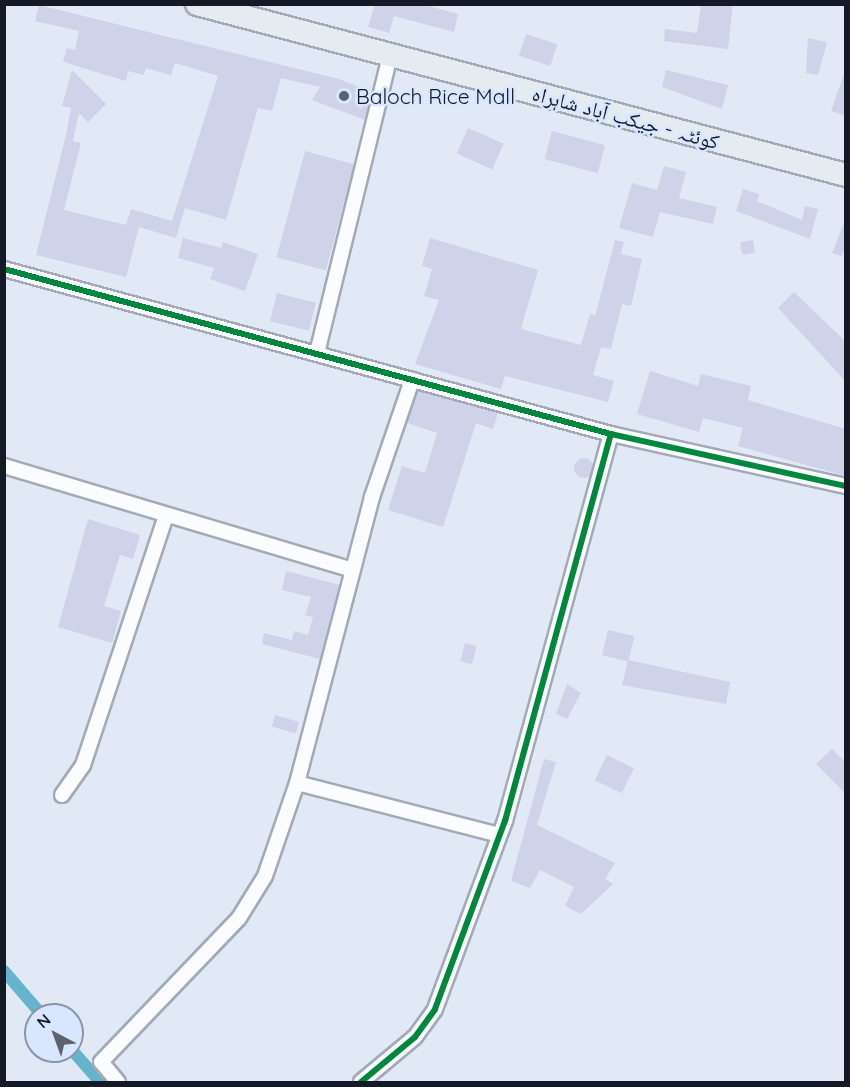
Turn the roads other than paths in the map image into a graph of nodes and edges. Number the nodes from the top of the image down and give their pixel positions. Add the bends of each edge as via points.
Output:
1 (197, 4) edge
2 (390, 55) junction
3 (846, 176) edge
4 (4, 269) edge
5 (317, 353) junction
6 (412, 380) junction
7 (611, 434) junction
8 (4, 466) edge
9 (846, 486) edge
10 (166, 515) junction
11 (353, 570) junction
12 (297, 783) junction
13 (62, 795) dead end
14 (499, 836) junction
15 (118, 1083) edge
16 (361, 1083) edge

1 - 2 highway, کوئٹہ - جیکب آباد شاہراہ
2 - 3 highway, کوئٹہ - جیکب آباد شاہراہ
2 - 5 street
4 - 5 street
5 - 6 street
6 - 7 street
6 - 11 street
7 - 9 street
7 - 14 street
8 - 10 street
10 - 11 street
10 - 13 street via 83,765
11 - 12 street
12 - 14 street
12 - 15 street via 265,876 239,918 101,1062
14 - 16 street via 435,1009 415,1037

